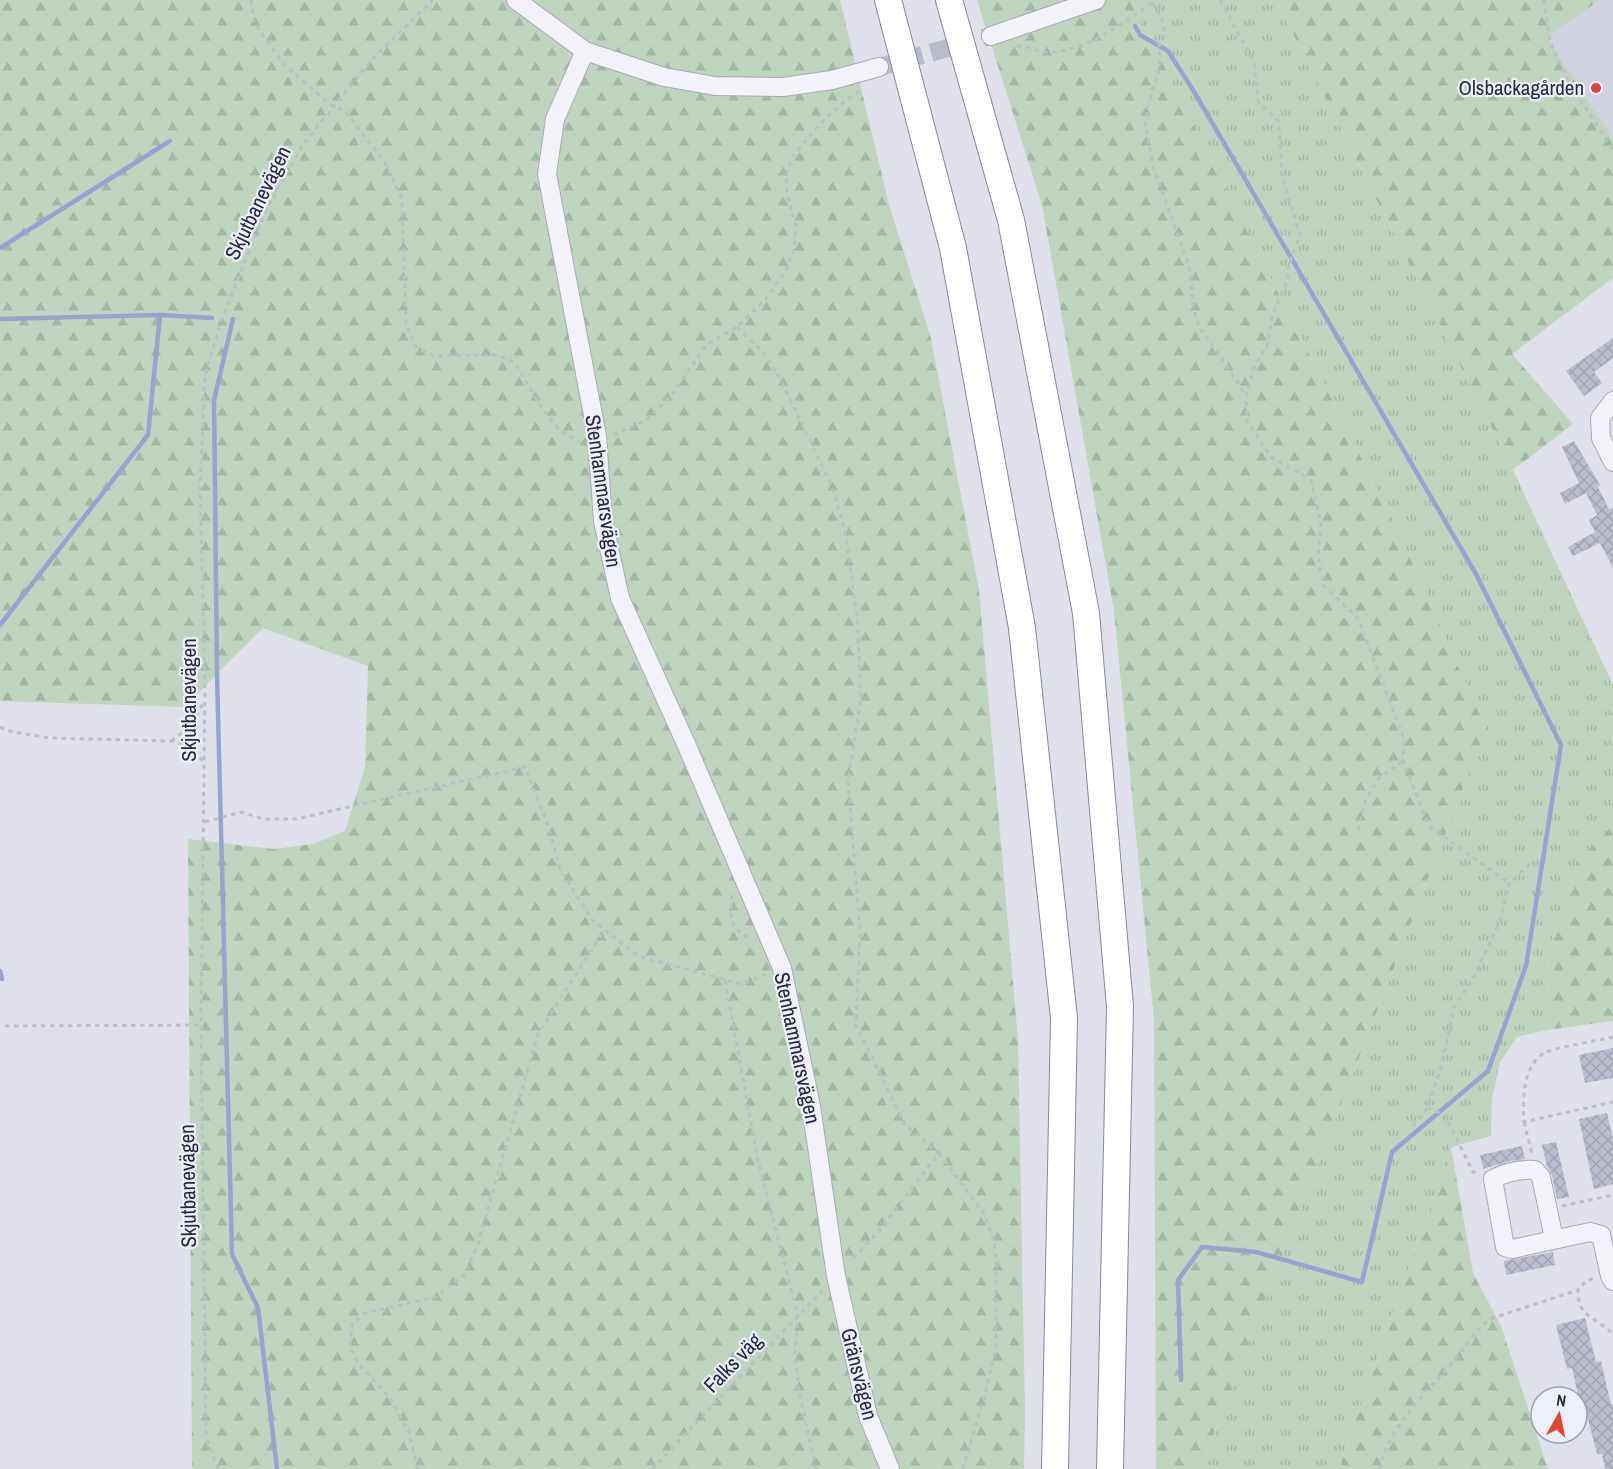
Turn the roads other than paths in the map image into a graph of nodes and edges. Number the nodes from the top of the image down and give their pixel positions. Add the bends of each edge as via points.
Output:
1 (516, 0) edge
2 (888, 0) edge
3 (949, 0) edge
4 (1096, 0) edge
5 (991, 36) tunnel mouth
6 (585, 51) junction
7 (879, 67) tunnel mouth
8 (1613, 401) edge
9 (1613, 462) edge
10 (1554, 1239) junction
11 (836, 1276) joint
12 (1611, 1278) edge
13 (890, 1469) edge
14 (1055, 1469) edge
15 (1110, 1469) edge

1 - 6 street
2 - 14 highway via 953,248 1022,628 1064,1018
3 - 15 highway via 1011,220 1086,613 1120,1007
4 - 5 street
6 - 7 street via 664,77 715,86 783,87 832,80
6 - 11 street, Stenhammarsvägen via 555,118 547,174 597,436 606,532 620,598 782,968 811,1106
8 - 9 street via 1600,418 1601,438
10 - 10 street via 1512,1249 1505,1247 1493,1179 1525,1169 1535,1170 1541,1177
10 - 12 street via 1590,1232 1600,1234
11 - 13 street, Gränsvägen via 868,1416

